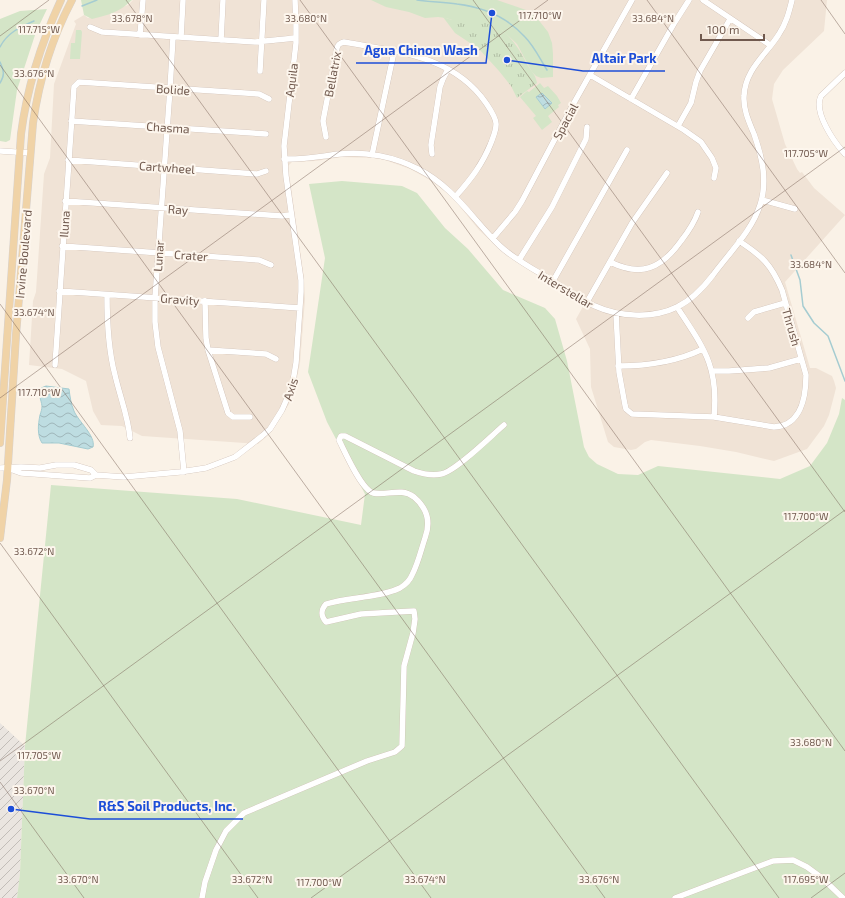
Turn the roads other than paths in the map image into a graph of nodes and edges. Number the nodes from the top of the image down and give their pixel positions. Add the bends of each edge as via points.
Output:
1 (61, 0) edge
2 (72, 0) edge
3 (144, 0) edge
4 (183, 0) edge
5 (223, 0) edge
6 (264, 0) edge
7 (294, 0) edge
8 (632, 0) edge
9 (689, 0) edge
10 (703, 0) edge
11 (792, 0) edge
12 (730, 19) junction
13 (90, 27) dead end
14 (140, 35) junction
15 (173, 37) junction
16 (181, 37) junction
17 (296, 38) junction
18 (221, 40) junction
19 (262, 41) junction
20 (770, 45) junction
21 (394, 52) junction
22 (448, 69) junction
23 (260, 71) dead end
24 (845, 73) edge
25 (590, 75) junction
26 (76, 84) joint
27 (170, 89) junction
28 (269, 99) dead end
29 (631, 99) junction
30 (71, 121) junction
31 (678, 126) junction
32 (168, 127) junction
33 (588, 127) dead end
34 (266, 134) dead end
35 (326, 138) dead end
36 (627, 150) dead end
37 (0, 151) edge
38 (19, 152) junction
39 (30, 153) junction
40 (432, 154) dead end
41 (845, 154) edge
42 (372, 155) junction
43 (284, 159) junction
44 (68, 160) junction
45 (165, 167) junction
46 (266, 171) dead end
47 (667, 173) dead end
48 (714, 178) dead end
49 (456, 196) junction
50 (762, 200) junction
51 (65, 201) junction
52 (162, 208) junction
53 (795, 209) dead end
54 (698, 212) dead end
55 (291, 215) junction
56 (493, 238) junction
57 (739, 241) junction
58 (62, 246) junction
59 (158, 253) junction
60 (520, 260) junction
61 (610, 262) junction
62 (271, 265) dead end
63 (553, 281) junction
64 (59, 291) junction
65 (107, 294) junction
66 (155, 298) junction
67 (205, 301) junction
68 (587, 302) junction
69 (785, 303) junction
70 (677, 307) junction
71 (300, 308) junction
72 (616, 313) junction
73 (748, 318) dead end
74 (703, 349) junction
75 (208, 350) junction
76 (276, 359) dead end
77 (801, 359) junction
78 (56, 365) dead end
79 (618, 366) junction
80 (712, 371) junction
81 (250, 417) dead end
82 (714, 417) junction
83 (504, 424) dead end
84 (130, 438) dead end
85 (0, 443) edge
86 (67, 465) junction
87 (4, 468) edge
88 (184, 472) junction
89 (96, 475) junction
90 (66, 476) junction
91 (0, 538) edge
92 (202, 898) edge
93 (675, 898) edge
94 (842, 898) edge

1 - 38 main road, Irvine Boulevard via 32,78 23,117
2 - 39 main road, Irvine Boulevard via 44,71 35,109
3 - 14 street
4 - 16 street
5 - 18 street
6 - 19 street
7 - 17 street, Aquila
8 - 25 street, Spacial
9 - 29 street
10 - 12 street
11 - 20 street, Interstellar via 785,24
12 - 20 street
12 - 31 street via 700,71 691,103
13 - 14 street via 102,32
14 - 15 street
15 - 16 street
15 - 27 street, Lunar
16 - 18 street
17 - 19 street
17 - 43 street, Aquila
18 - 19 street
19 - 23 street
20 - 50 street, Interstellar via 753,67 745,86 744,96 748,119 763,163
21 - 22 street, Bellatrix via 436,62
21 - 35 street, Bellatrix via 344,42 338,45 324,121
21 - 42 street
22 - 40 street via 440,87 431,145
22 - 49 street, Bellatrix via 461,76 483,99 497,124 482,163
24 - 41 street via 819,100 829,133
25 - 29 street
25 - 56 street, Spacial via 522,201
26 - 27 street, Bolide via 79,82
26 - 30 street, Iluna
27 - 28 street, Bolide via 259,94
27 - 32 street, Lunar
29 - 31 street
30 - 32 street, Chasma
30 - 44 street, Iluna
31 - 48 street via 701,142 707,150 716,168
32 - 34 street, Chasma
32 - 45 street, Lunar
33 - 60 street via 586,139 552,207
36 - 63 street
37 - 38 street
38 - 39 street
38 - 85 main road, Irvine Boulevard
39 - 87 main road, Irvine Boulevard
42 - 43 street, Interstellar via 350,153
42 - 49 street, Interstellar via 390,158 416,168
43 - 55 street, Axis
44 - 45 street, Cartwheel
44 - 51 street, Iluna
45 - 46 street, Cartwheel via 257,174
45 - 52 street, Lunar
47 - 61 street via 632,223
49 - 56 street, Interstellar
50 - 53 street
50 - 57 street, Interstellar via 751,224
51 - 52 street, Ray
51 - 58 street, Iluna
52 - 55 street, Ray
52 - 59 street, Lunar
54 - 61 street via 695,223 662,263 652,267 629,269
55 - 71 street, Axis via 301,280
56 - 60 street, Interstellar
57 - 69 street, Thrush via 759,254 769,265 777,278
57 - 70 street, Interstellar via 701,289
58 - 59 street, Crater
58 - 64 street, Iluna
59 - 62 street, Crater via 259,260
59 - 66 street, Lunar
60 - 63 street, Interstellar
61 - 68 street
63 - 68 street, Interstellar
64 - 65 street, Gravity
64 - 78 street, Iluna
65 - 66 street, Gravity
65 - 84 street via 111,359 128,421
66 - 67 street, Gravity
66 - 88 street, Lunar via 158,347 180,431
67 - 71 street, Gravity
67 - 75 street
68 - 72 street, Interstellar
69 - 73 street via 754,312
69 - 77 street, Thrush
70 - 72 street, Interstellar via 652,314
70 - 74 street
71 - 88 street, Axis via 294,377 288,399 276,420 262,436 235,457 211,467
72 - 79 street
74 - 79 street via 669,362
74 - 80 street
75 - 76 street via 266,354
75 - 81 street via 228,413 233,417
77 - 80 street via 769,368
77 - 82 street, Thrush via 806,375 804,400 793,421 788,425 774,427
79 - 82 street via 626,409 632,414
80 - 82 street
83 - 92 street via 453,468 442,474 426,475 414,471 341,436 339,440 363,487 374,493 406,493 413,496 426,512 427,531 412,575 405,584 389,592 326,604 321,614 326,622 361,614 414,612 413,633 404,666 402,746 395,752 367,760 244,813 226,831 216,850
86 - 87 street, Axis
86 - 89 street, Axis via 81,467
86 - 90 street
87 - 90 street, Axis via 21,473
87 - 91 main road, Irvine Boulevard via 4,513
88 - 89 street, Axis via 124,477
89 - 90 street, Axis via 90,478
93 - 94 street via 774,861 793,860 822,878

